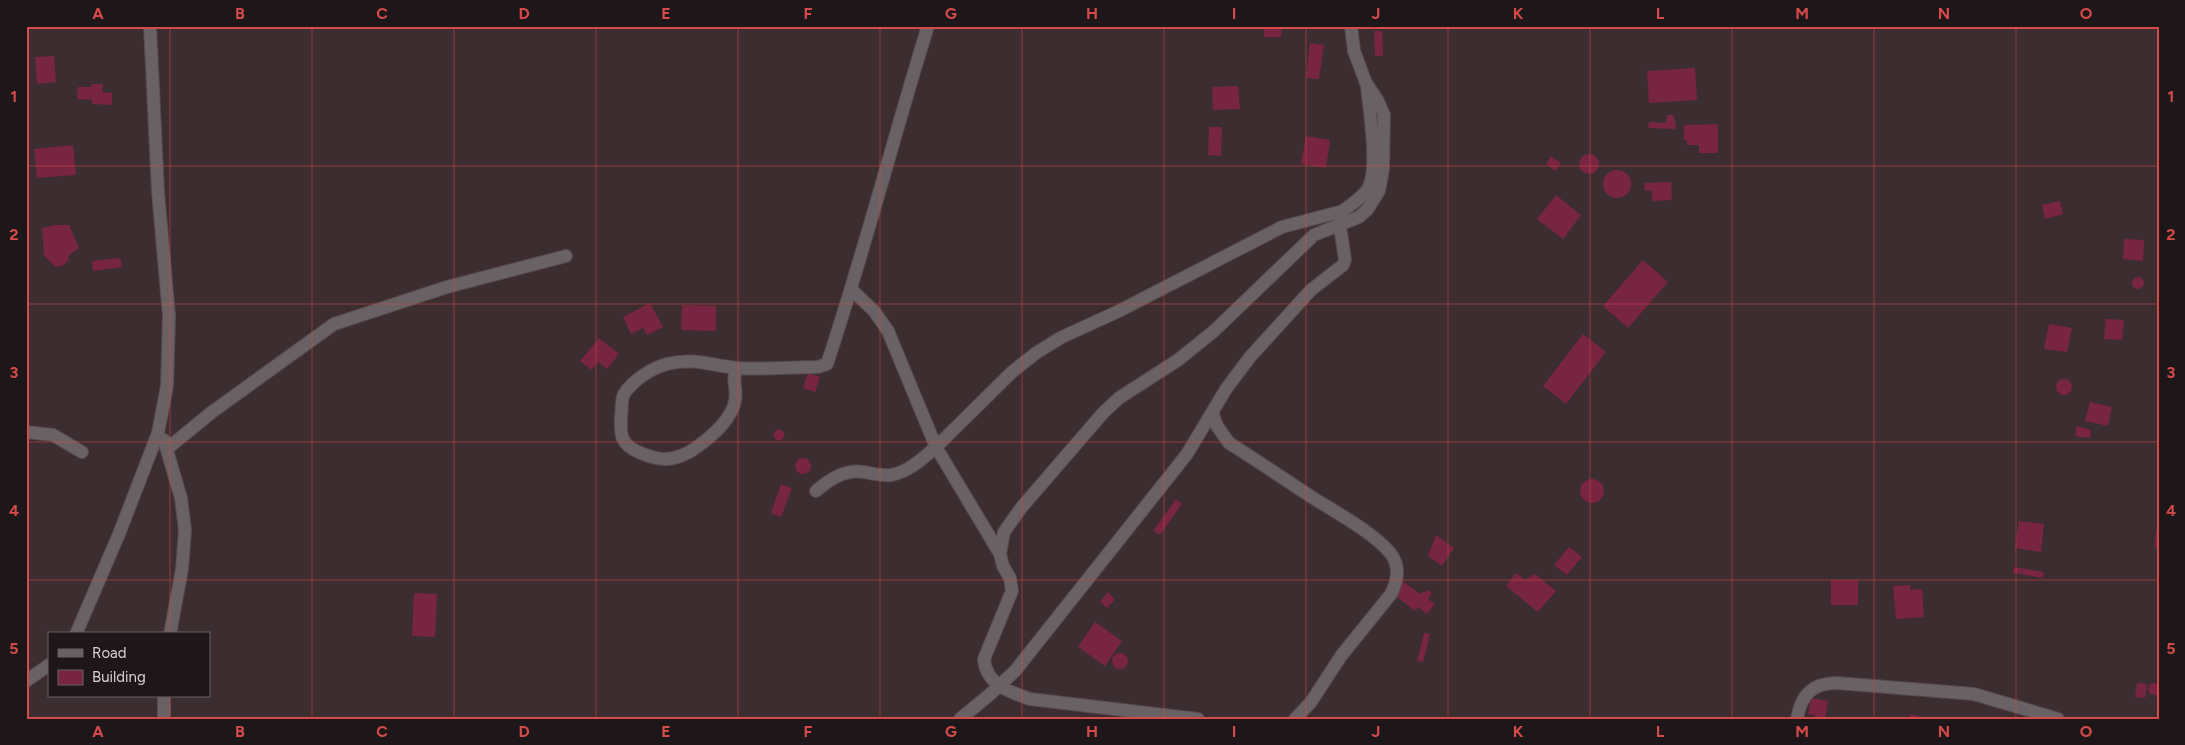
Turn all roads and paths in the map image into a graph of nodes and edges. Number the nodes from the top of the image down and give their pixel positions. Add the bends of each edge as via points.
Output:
1 (150, 26) edge
2 (928, 26) edge
3 (1351, 26) edge
4 (1366, 83) junction
5 (1343, 211) junction
6 (1340, 226) junction
7 (1314, 235) junction
8 (566, 256) dead end
9 (852, 290) junction
10 (738, 368) junction
11 (1212, 412) junction
12 (159, 429) junction
13 (26, 432) edge
14 (936, 447) junction
15 (168, 448) junction
16 (82, 452) dead end
17 (816, 490) dead end
18 (1000, 554) junction
19 (77, 632) edge
20 (170, 632) edge
21 (48, 666) edge
22 (986, 672) junction
23 (26, 681) edge
24 (998, 685) junction
25 (164, 698) edge
26 (963, 716) edge
27 (164, 719) edge
28 (1198, 719) edge
29 (1295, 719) edge
30 (1797, 719) edge
31 (2058, 719) edge

1 - 12 street via 158,192 169,316 167,386
2 - 9 street via 870,218
3 - 4 street via 1354,51
4 - 5 street via 1373,172 1368,190
4 - 6 street via 1384,115 1384,169 1379,191 1367,210
5 - 7 street
5 - 14 street via 1282,227 1062,337 1012,372
6 - 7 street
6 - 11 street via 1343,265 1311,290 1274,330 1226,389
7 - 18 street via 1214,331 1178,360 1119,398 1103,413 1020,508 1004,532
8 - 15 street via 446,287 334,324 212,412
9 - 10 street via 827,364 818,367
9 - 14 street via 874,310 888,331
10 - 10 street via 684,361 653,370 624,394 621,422 625,442 646,455 667,460 693,450 726,419 735,401 734,380
11 - 24 street via 1178,465 1015,671
11 - 29 street via 1229,443 1348,519 1386,548 1398,570 1397,583 1391,594
12 - 15 street
12 - 19 street
13 - 16 street via 53,435
14 - 17 street via 902,472 880,475 845,472
14 - 18 street
15 - 20 street via 181,498 185,530 182,569
18 - 22 street via 1012,591 984,659
21 - 23 street
22 - 24 street
22 - 26 street via 985,686
24 - 26 street
24 - 28 street via 1030,699
25 - 27 street
30 - 31 street via 1808,691 1820,685 1837,683 1974,694

